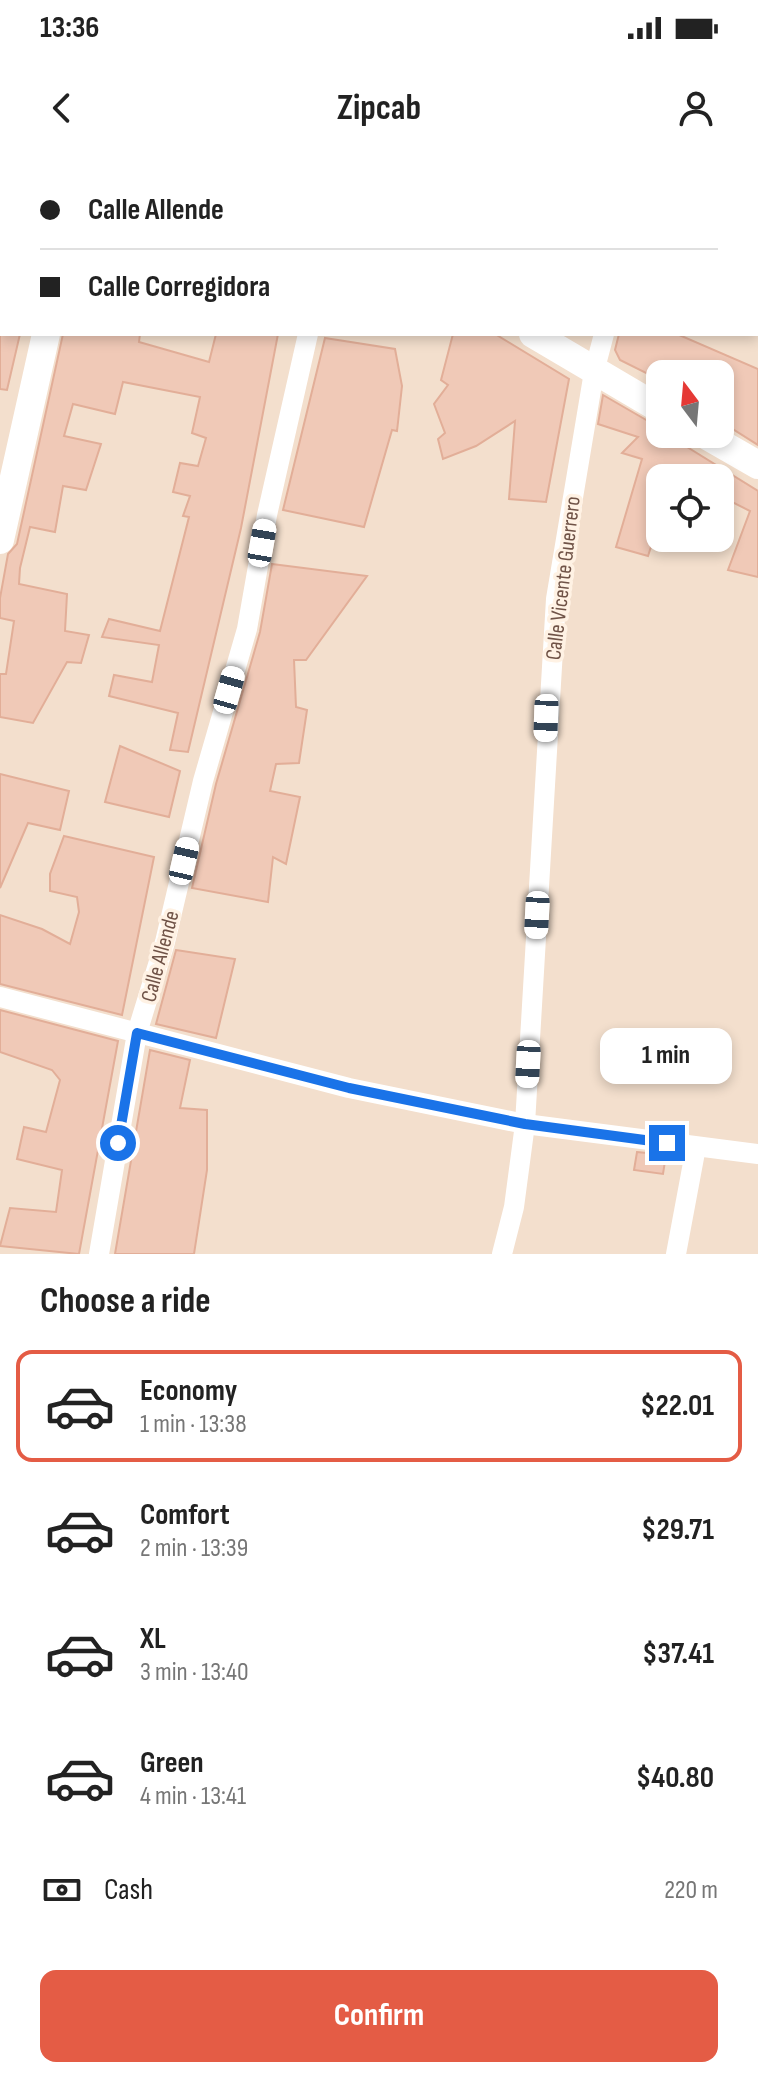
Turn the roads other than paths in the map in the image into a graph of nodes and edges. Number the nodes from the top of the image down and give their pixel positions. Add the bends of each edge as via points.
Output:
1 (46, 336) edge
2 (308, 336) edge
3 (536, 336) edge
4 (603, 336) edge
5 (594, 372) junction
6 (646, 401) edge
7 (728, 448) edge
8 (758, 465) edge
9 (3, 507) edge
10 (0, 540) edge
11 (0, 997) edge
12 (137, 1033) junction
13 (525, 1124) junction
14 (696, 1147) junction
15 (758, 1154) edge
16 (99, 1254) edge
17 (502, 1254) edge
18 (676, 1254) edge

1 - 9 street
2 - 12 street, Calle Allende via 247,629
3 - 5 street
4 - 5 street, Calle Vicente Guerrero
5 - 6 street
5 - 13 street, Calle Vicente Guerrero via 556,599
7 - 8 street
9 - 10 street
11 - 12 street
12 - 13 street via 349,1088
12 - 16 street, Calle Allende
13 - 14 street
13 - 17 street, Calle Vicente Guerrero
14 - 15 street
14 - 18 street

